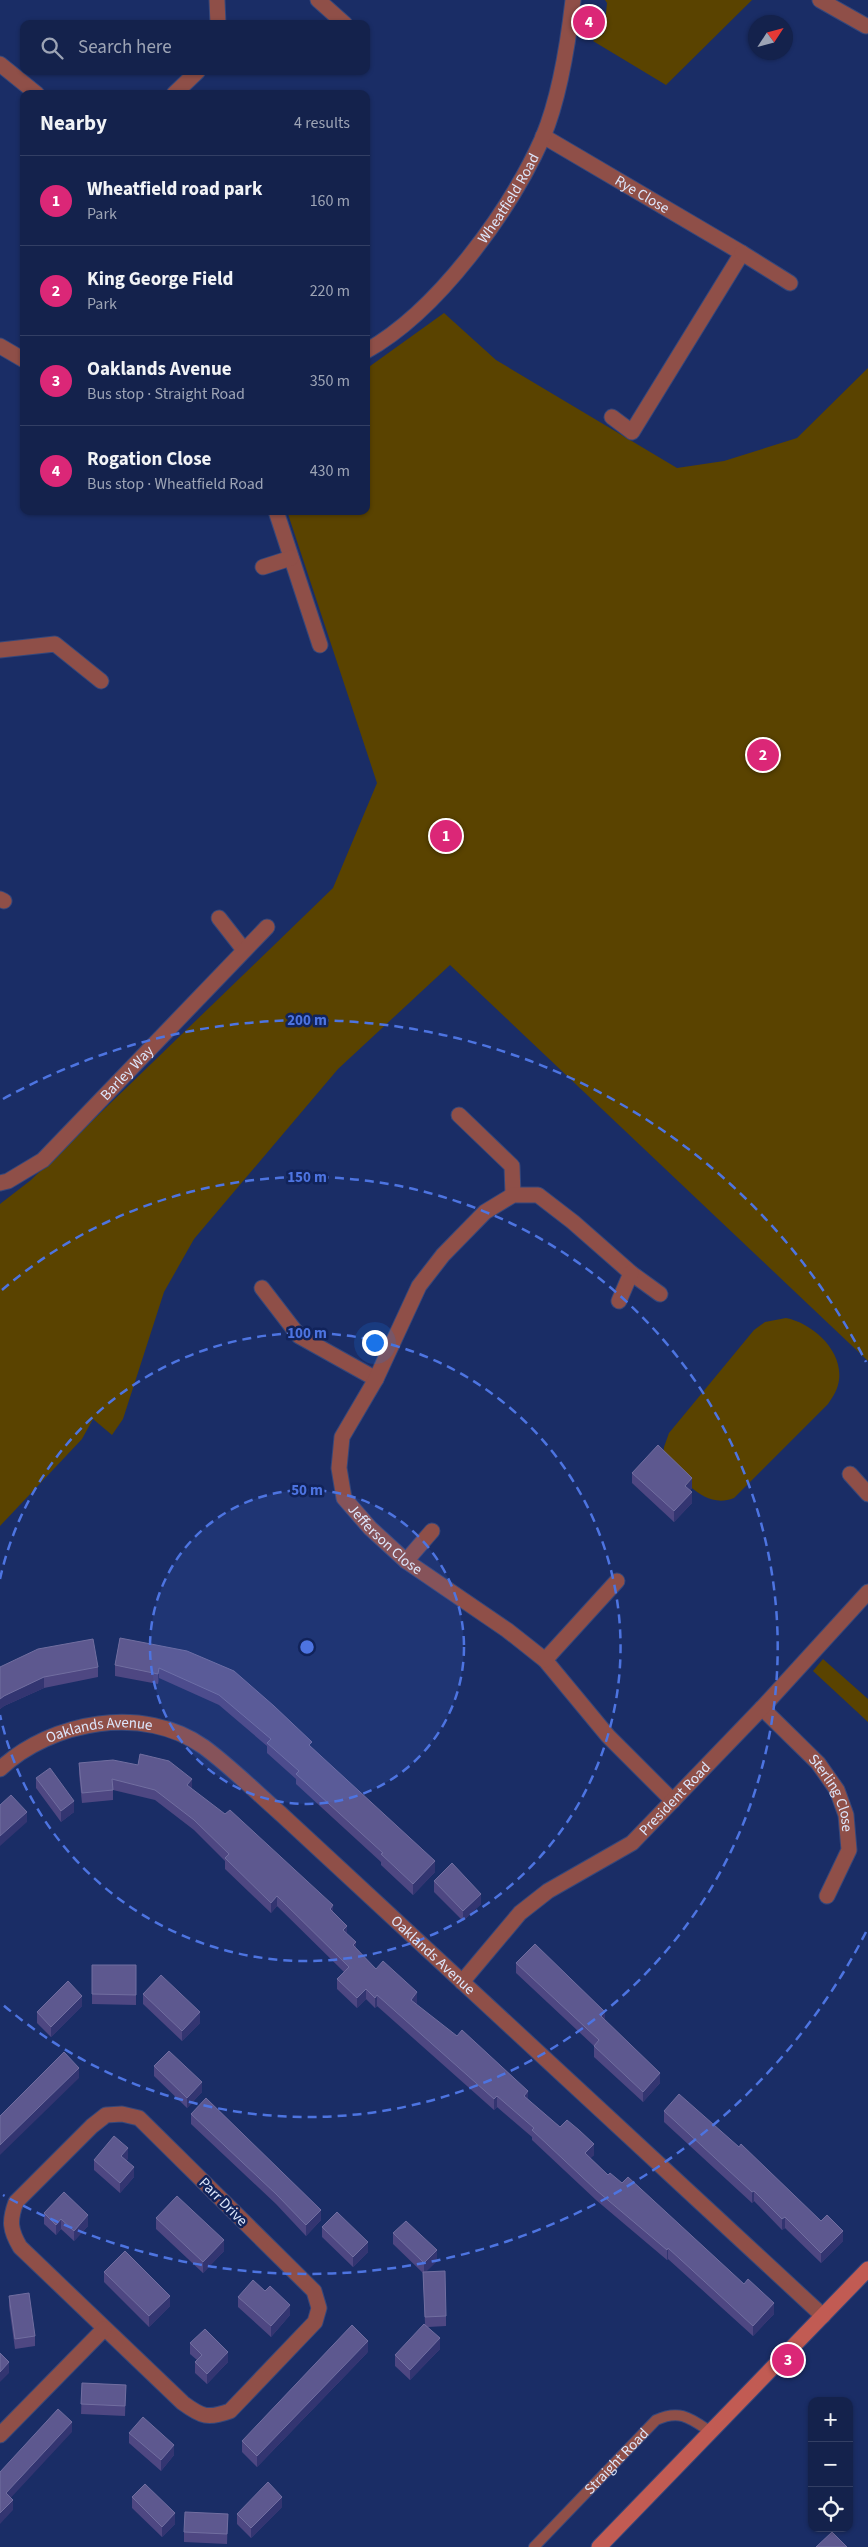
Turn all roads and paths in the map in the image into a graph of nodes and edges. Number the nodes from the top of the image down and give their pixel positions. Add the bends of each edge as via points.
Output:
1 (217, 0) edge
2 (318, 0) edge
3 (573, 0) edge
4 (820, 0) edge
5 (218, 20) edge
6 (340, 20) edge
7 (866, 26) dead end
8 (0, 64) edge
9 (194, 75) edge
10 (33, 90) edge
11 (179, 90) edge
12 (543, 136) junction
13 (742, 253) junction
14 (790, 284) dead end
15 (0, 346) edge
16 (370, 349) edge
17 (20, 358) edge
18 (612, 417) dead end
19 (277, 515) edge
20 (291, 558) junction
21 (264, 567) dead end
22 (320, 645) dead end
23 (0, 650) edge
24 (101, 681) dead end
25 (220, 918) dead end
26 (267, 926) dead end
27 (244, 950) junction
28 (459, 1115) dead end
29 (0, 1183) edge
30 (513, 1195) junction
31 (631, 1273) junction
32 (262, 1288) dead end
33 (660, 1294) dead end
34 (619, 1301) dead end
35 (376, 1378) junction
36 (850, 1474) dead end
37 (868, 1494) edge
38 (432, 1531) dead end
39 (406, 1561) junction
40 (617, 1581) dead end
41 (868, 1592) edge
42 (545, 1660) junction
43 (762, 1708) junction
44 (0, 1769) edge
45 (673, 1800) junction
46 (827, 1896) dead end
47 (462, 1982) junction
48 (868, 2269) edge
49 (823, 2316) junction
50 (104, 2330) junction
51 (711, 2432) junction
52 (0, 2435) edge
53 (534, 2547) edge
54 (599, 2547) edge

1 - 5 street
2 - 6 street
3 - 12 street, Wheatfield Road via 566,58
4 - 7 street
8 - 10 street
9 - 11 street
12 - 13 street, Rye Close
12 - 16 street, Wheatfield Road via 520,181 476,249 434,298
13 - 14 street, Rye Close
13 - 18 street via 632,432
15 - 17 street
19 - 20 street
20 - 21 street
20 - 22 street
23 - 24 street via 55,644
25 - 27 street
26 - 27 street, Barley Way
27 - 29 street, Barley Way via 43,1160
28 - 30 street via 512,1166
30 - 31 street via 538,1196
30 - 35 street, Jefferson Close via 485,1212 418,1286
31 - 33 street
31 - 34 street
32 - 35 street via 299,1336
35 - 39 street, Jefferson Close via 342,1437 339,1468 342,1490 344,1498 370,1528
36 - 37 street
38 - 39 street
39 - 42 street, Jefferson Close
40 - 42 street
41 - 43 street, President Road
42 - 45 street, Jefferson Close via 608,1736
43 - 45 street, President Road
43 - 46 street, Sterling Close via 818,1763 837,1790 846,1815 850,1850
44 - 47 street, Oaklands Avenue via 12,1757 50,1735 90,1725 129,1723 168,1729 202,1746 281,1814
45 - 47 street, President Road via 632,1843 548,1891 520,1913
47 - 49 street, Oaklands Avenue
48 - 49 street
49 - 51 street
50 - 50 street, Parr Drive via 20,2247 11,2231 10,2216 16,2202 92,2126 106,2115 122,2114 138,2118 293,2270 314,2291 319,2308 315,2322 230,2411 214,2417 199,2415 183,2403
50 - 52 street
51 - 53 lane, Straight Road via 688,2417 669,2414 656,2420
51 - 54 street

